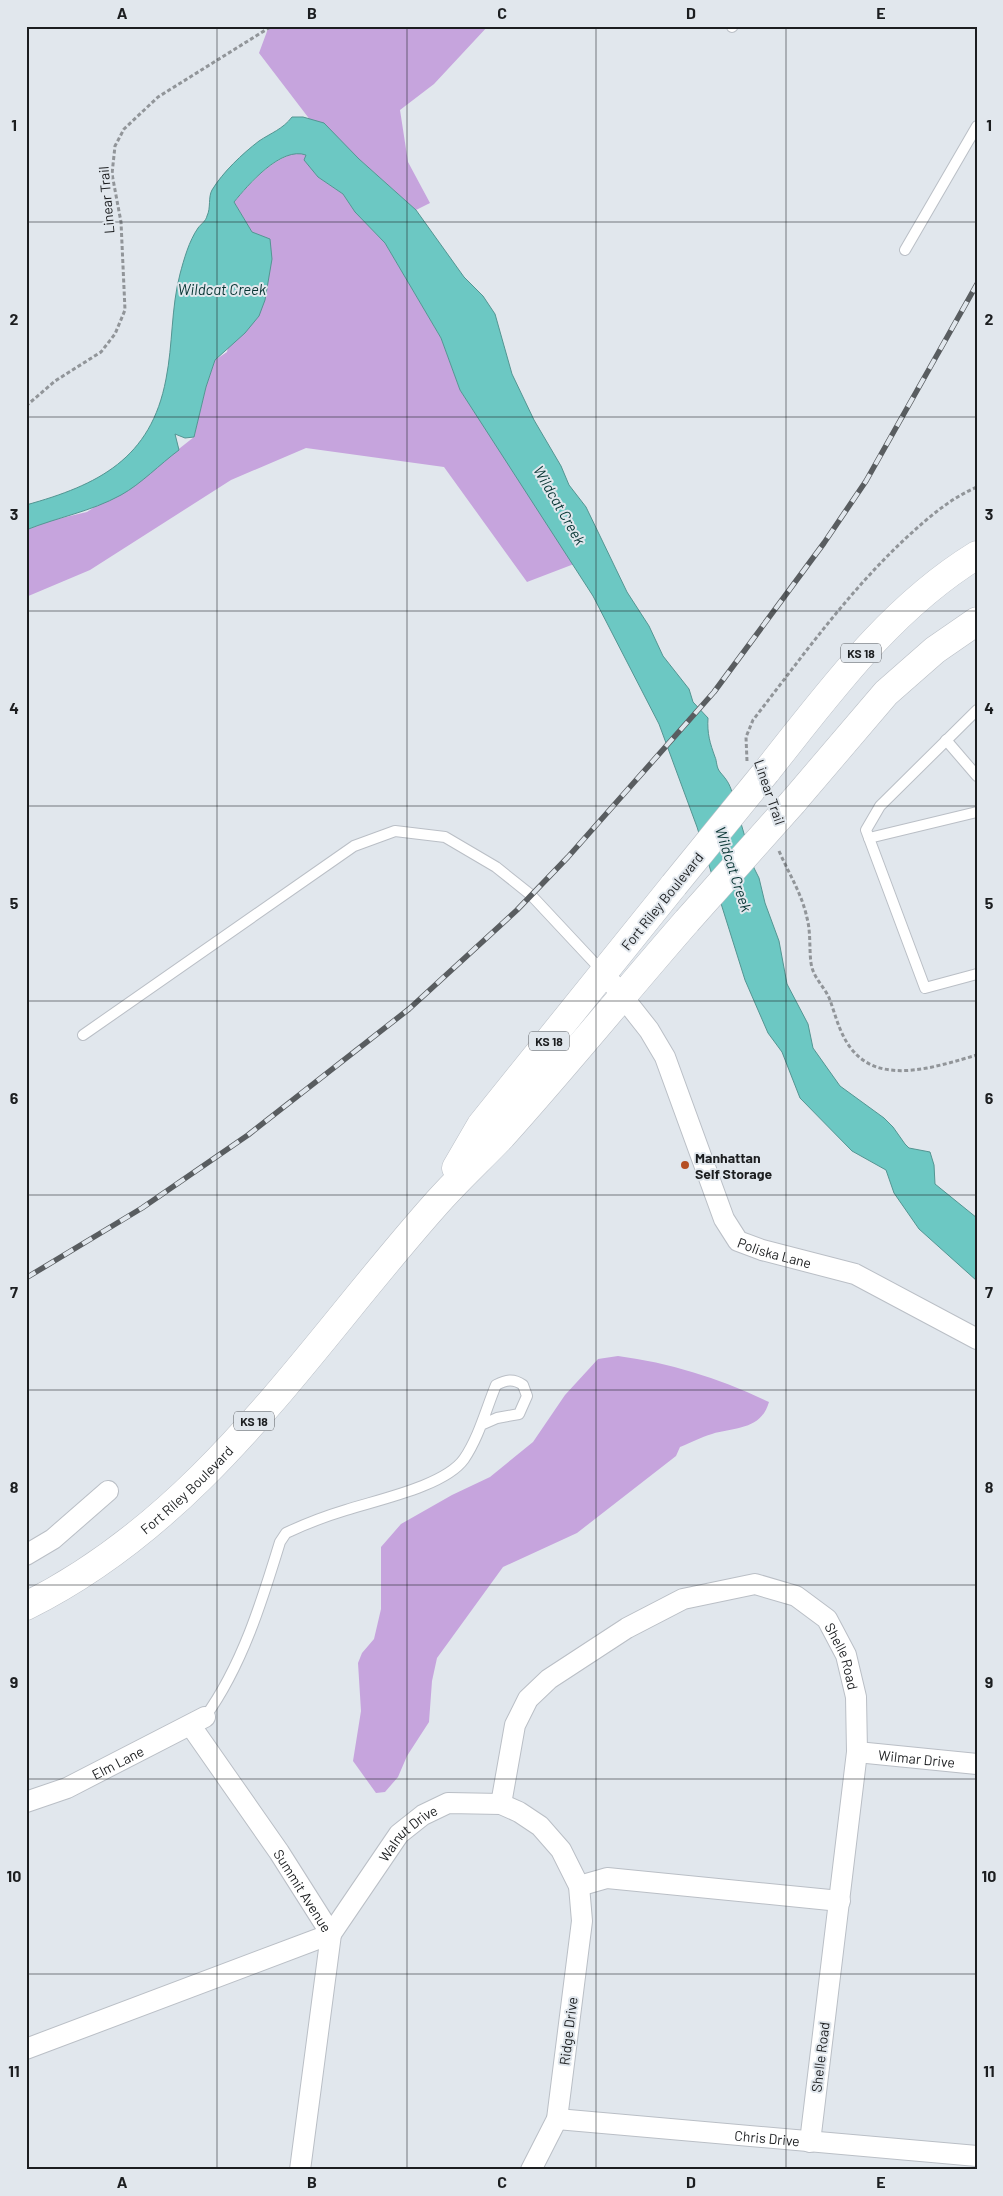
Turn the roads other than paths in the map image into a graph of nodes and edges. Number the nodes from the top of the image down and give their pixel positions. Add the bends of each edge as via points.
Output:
1 (977, 126) edge
2 (905, 250) dead end
3 (977, 555) edge
4 (977, 620) edge
5 (977, 710) edge
6 (946, 740) junction
7 (977, 776) edge
8 (977, 812) edge
9 (869, 838) junction
10 (604, 973) junction
11 (977, 974) edge
12 (621, 997) junction
13 (83, 1035) dead end
14 (435, 1204) junction
15 (977, 1340) edge
16 (481, 1425) junction
17 (108, 1491) dead end
18 (26, 1555) edge
19 (26, 1606) edge
20 (198, 1721) junction
21 (857, 1752) junction
22 (977, 1764) edge
23 (26, 1802) edge
24 (501, 1804) junction
25 (579, 1886) junction
26 (840, 1901) junction
27 (332, 1934) junction
28 (26, 2049) edge
29 (557, 2119) junction
30 (810, 2142) junction
31 (977, 2156) edge
32 (300, 2170) edge
33 (531, 2170) edge

1 - 2 lane
3 - 10 highway, Fort Riley Boulevard / KS 18, bridge via 913,604 857,658 757,768 674,885
4 - 12 highway, Fort Riley Boulevard / KS 18, bridge via 935,650 886,693
5 - 6 lane
6 - 7 lane
6 - 9 lane via 880,806 866,830
8 - 9 lane
9 - 11 lane via 925,988
10 - 12 street, Poliska Lane
10 - 13 lane via 531,895 496,867 445,837 396,831 354,846
10 - 14 highway, Fort Riley Boulevard / KS 18 via 481,1125
12 - 14 highway, Fort Riley Boulevard / KS 18 via 501,1136
12 - 15 street, Poliska Lane via 649,1030 665,1057 724,1219 738,1241 855,1274
14 - 19 highway, Fort Riley Boulevard / KS 18 via 227,1453 172,1508 104,1559
16 - 16 lane via 496,1385 506,1380 523,1384 527,1396 519,1414
16 - 20 lane via 463,1460 443,1474 413,1490 286,1533 252,1626 220,1696
17 - 18 street via 53,1539
20 - 23 street, Elm Lane via 67,1788
20 - 27 street, Summit Avenue
21 - 22 street, Wilmar Drive
21 - 24 street, Shelle Road via 854,1688 846,1655 827,1619 796,1596 755,1584 683,1599 627,1628 549,1679 528,1699 515,1726
21 - 26 street, Shelle Road
24 - 25 street, Walnut Drive via 540,1826 561,1850
24 - 27 street, Walnut Drive via 448,1803 423,1815 399,1834
25 - 26 street via 607,1878
25 - 29 street, Ridge Drive via 582,1921
26 - 30 street, Shelle Road
27 - 28 street
27 - 32 street, Summit Avenue
29 - 30 street, Chris Drive
29 - 33 street, Ridge Drive
30 - 31 street, Chris Drive

